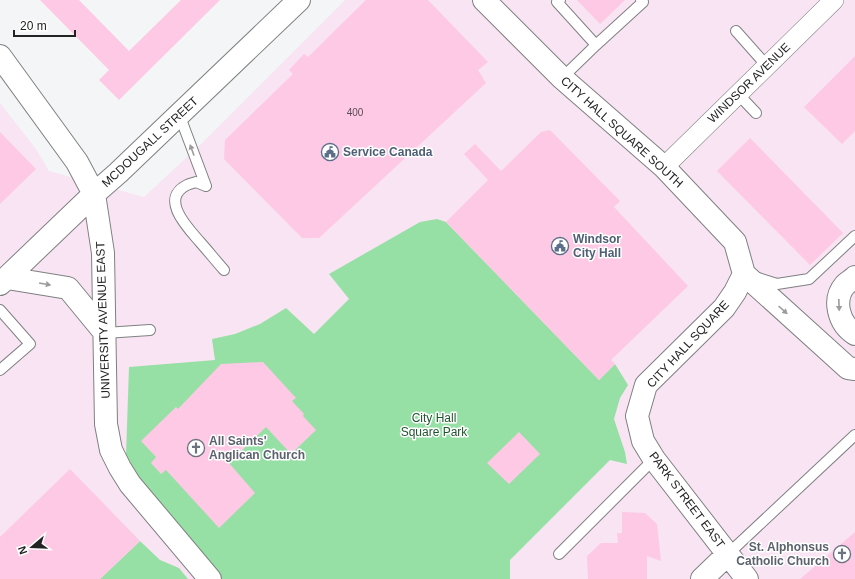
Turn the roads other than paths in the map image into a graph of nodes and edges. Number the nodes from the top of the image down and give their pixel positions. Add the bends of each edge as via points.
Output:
1 (299, 0) edge
2 (484, 0) edge
3 (560, 0) edge
4 (641, 0) edge
5 (834, 0) edge
6 (736, 31) dead end
7 (596, 45) junction
8 (0, 56) edge
9 (767, 66) junction
10 (562, 78) junction
11 (738, 94) junction
12 (756, 113) dead end
13 (179, 114) junction
14 (664, 167) junction
15 (94, 194) junction
16 (855, 236) edge
17 (224, 270) dead end
18 (744, 274) junction
19 (855, 277) edge
20 (3, 281) edge
21 (0, 310) edge
22 (150, 330) dead end
23 (105, 333) junction
24 (855, 334) edge
25 (855, 369) edge
26 (0, 370) edge
27 (637, 416) joint
28 (855, 435) edge
29 (654, 459) junction
30 (559, 554) dead end
31 (728, 554) junction
32 (210, 579) edge
33 (702, 579) edge
34 (747, 579) edge

1 - 13 street, MCDOUGALL STREET
2 - 10 street, CITY HALL SQUARE SOUTH
3 - 7 lane via 557,2
4 - 7 lane via 643,2
5 - 9 street, WINDSOR AVENUE
6 - 9 lane
7 - 10 lane
8 - 15 street, UNIVERSITY AVENUE EAST via 77,162
9 - 11 street, WINDSOR AVENUE
10 - 14 street, CITY HALL SQUARE SOUTH
11 - 12 lane
11 - 14 street, WINDSOR AVENUE
13 - 15 street, MCDOUGALL STREET
17 -> 13 lane via 177,213 175,204 179,191 186,185 196,182 206,186
14 - 18 street, CITY HALL SQUARE SOUTH via 735,242
15 - 20 street, MCDOUGALL STREET
15 - 23 street, UNIVERSITY AVENUE EAST via 103,253
16 - 18 lane via 809,279 778,284
18 -> 25 street via 848,368
18 - 27 street, CITY HALL SQUARE via 724,308 646,385
19 -> 24 street via 845,285 839,297 838,310 847,328
20 -> 23 street via 68,288
21 - 26 lane via 30,344
22 - 23 lane
23 - 32 street, UNIVERSITY AVENUE EAST via 106,424 112,450 130,484
27 - 29 street, PARK STREET EAST via 643,441
28 - 31 lane
29 - 30 lane
29 - 31 street, PARK STREET EAST
31 - 33 street
31 - 34 street, PARK STREET EAST

